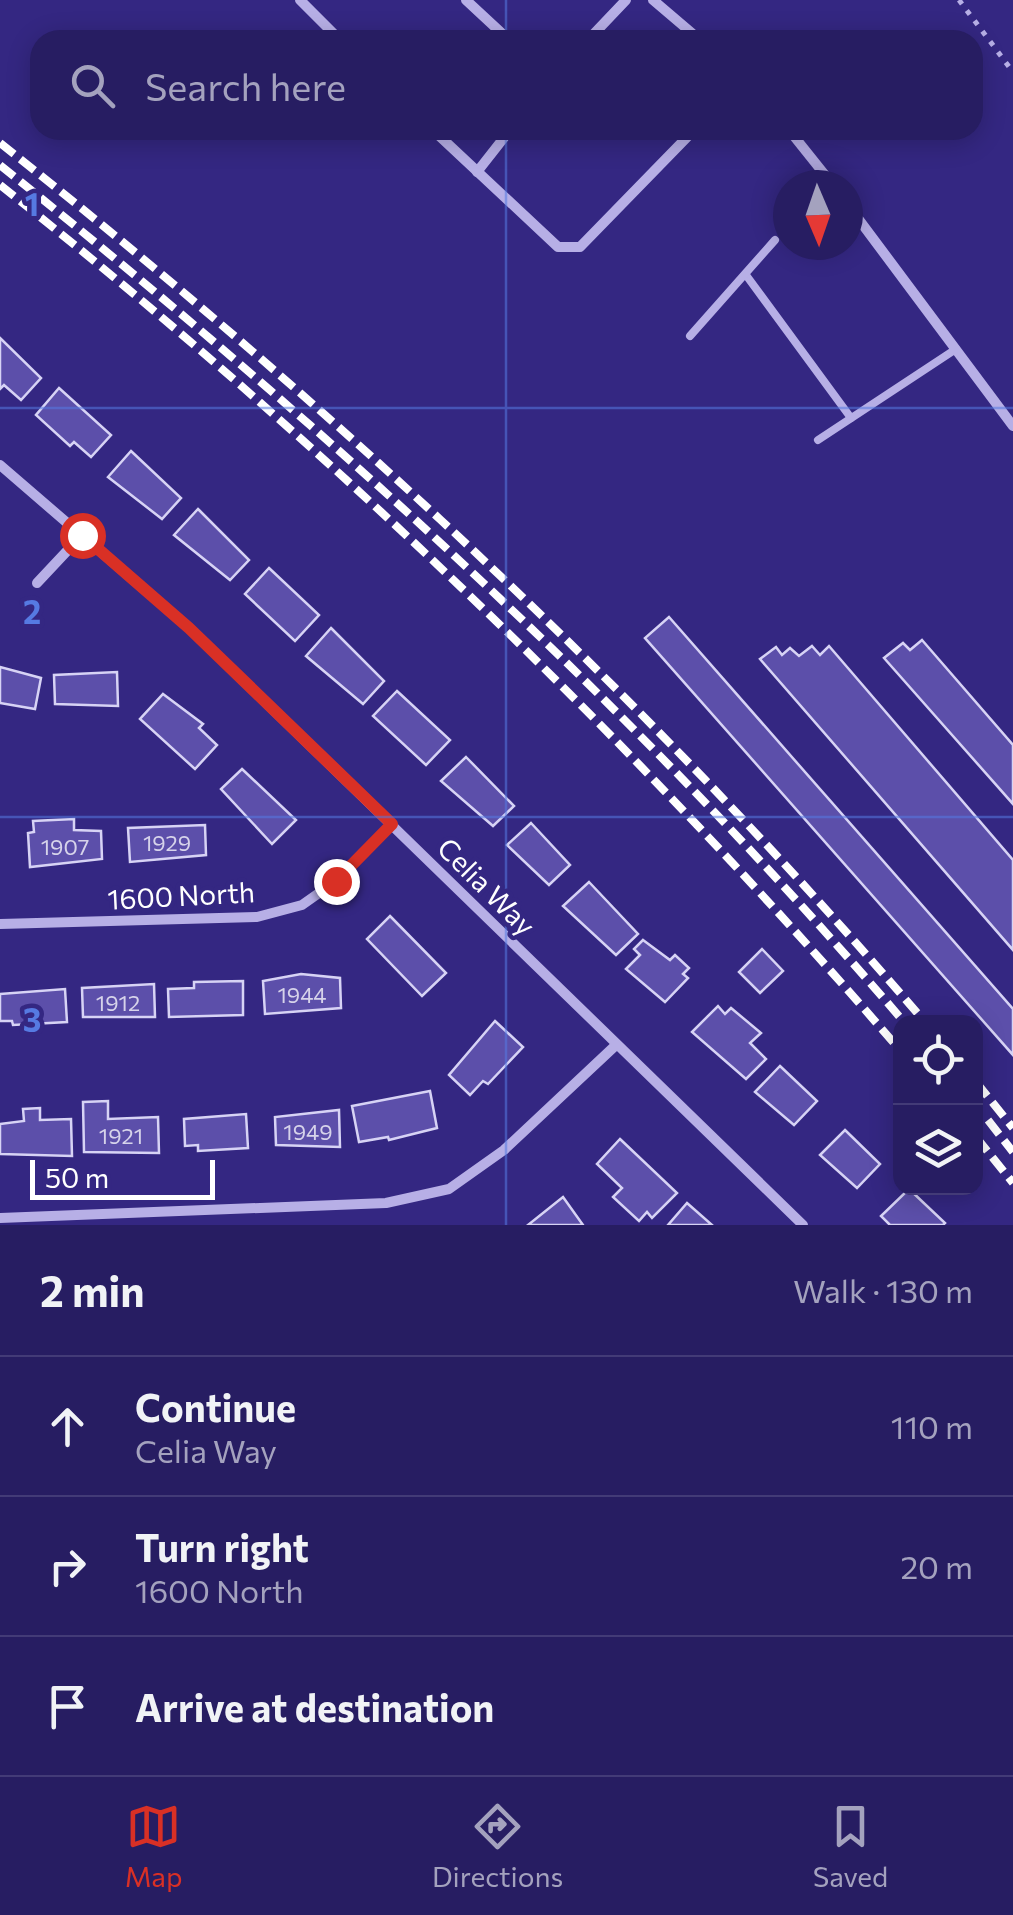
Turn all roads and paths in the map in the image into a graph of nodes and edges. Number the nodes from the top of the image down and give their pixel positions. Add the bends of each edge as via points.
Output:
1 (300, 0) edge
2 (466, 0) edge
3 (626, 0) edge
4 (653, 0) edge
5 (960, 0) edge
6 (330, 30) edge
7 (499, 30) edge
8 (598, 30) edge
9 (688, 30) edge
10 (982, 30) edge
11 (983, 31) edge
12 (1013, 72) edge
13 (443, 140) edge
14 (502, 140) edge
15 (684, 140) edge
16 (797, 140) edge
17 (821, 170) edge
18 (477, 172) junction
19 (863, 225) edge
20 (773, 242) edge
21 (746, 275) junction
22 (690, 336) dead end
23 (956, 349) junction
24 (851, 418) junction
25 (1013, 426) edge
26 (818, 440) dead end
27 (0, 465) edge
28 (82, 535) junction
29 (36, 584) dead end
30 (392, 824) junction
31 (0, 924) edge
32 (616, 1045) junction
33 (0, 1218) edge
34 (803, 1225) edge

1 - 6 street
2 - 7 street
3 - 8 street
4 - 9 street
5 - 10 path
11 - 12 path
13 - 18 street
14 - 18 street
15 - 18 street via 580,247 558,247
16 - 17 street
19 - 23 street
20 - 21 lane
21 - 22 lane
21 - 24 lane
23 - 24 lane
23 - 25 street
24 - 26 lane
27 - 28 street, Celia Way
28 - 29 street
28 - 30 street, Celia Way
30 - 31 street, 1600 North via 302,905 256,917
30 - 32 street, Celia Way
32 - 33 street via 504,1150 449,1190 386,1203
32 - 34 street, Celia Way

